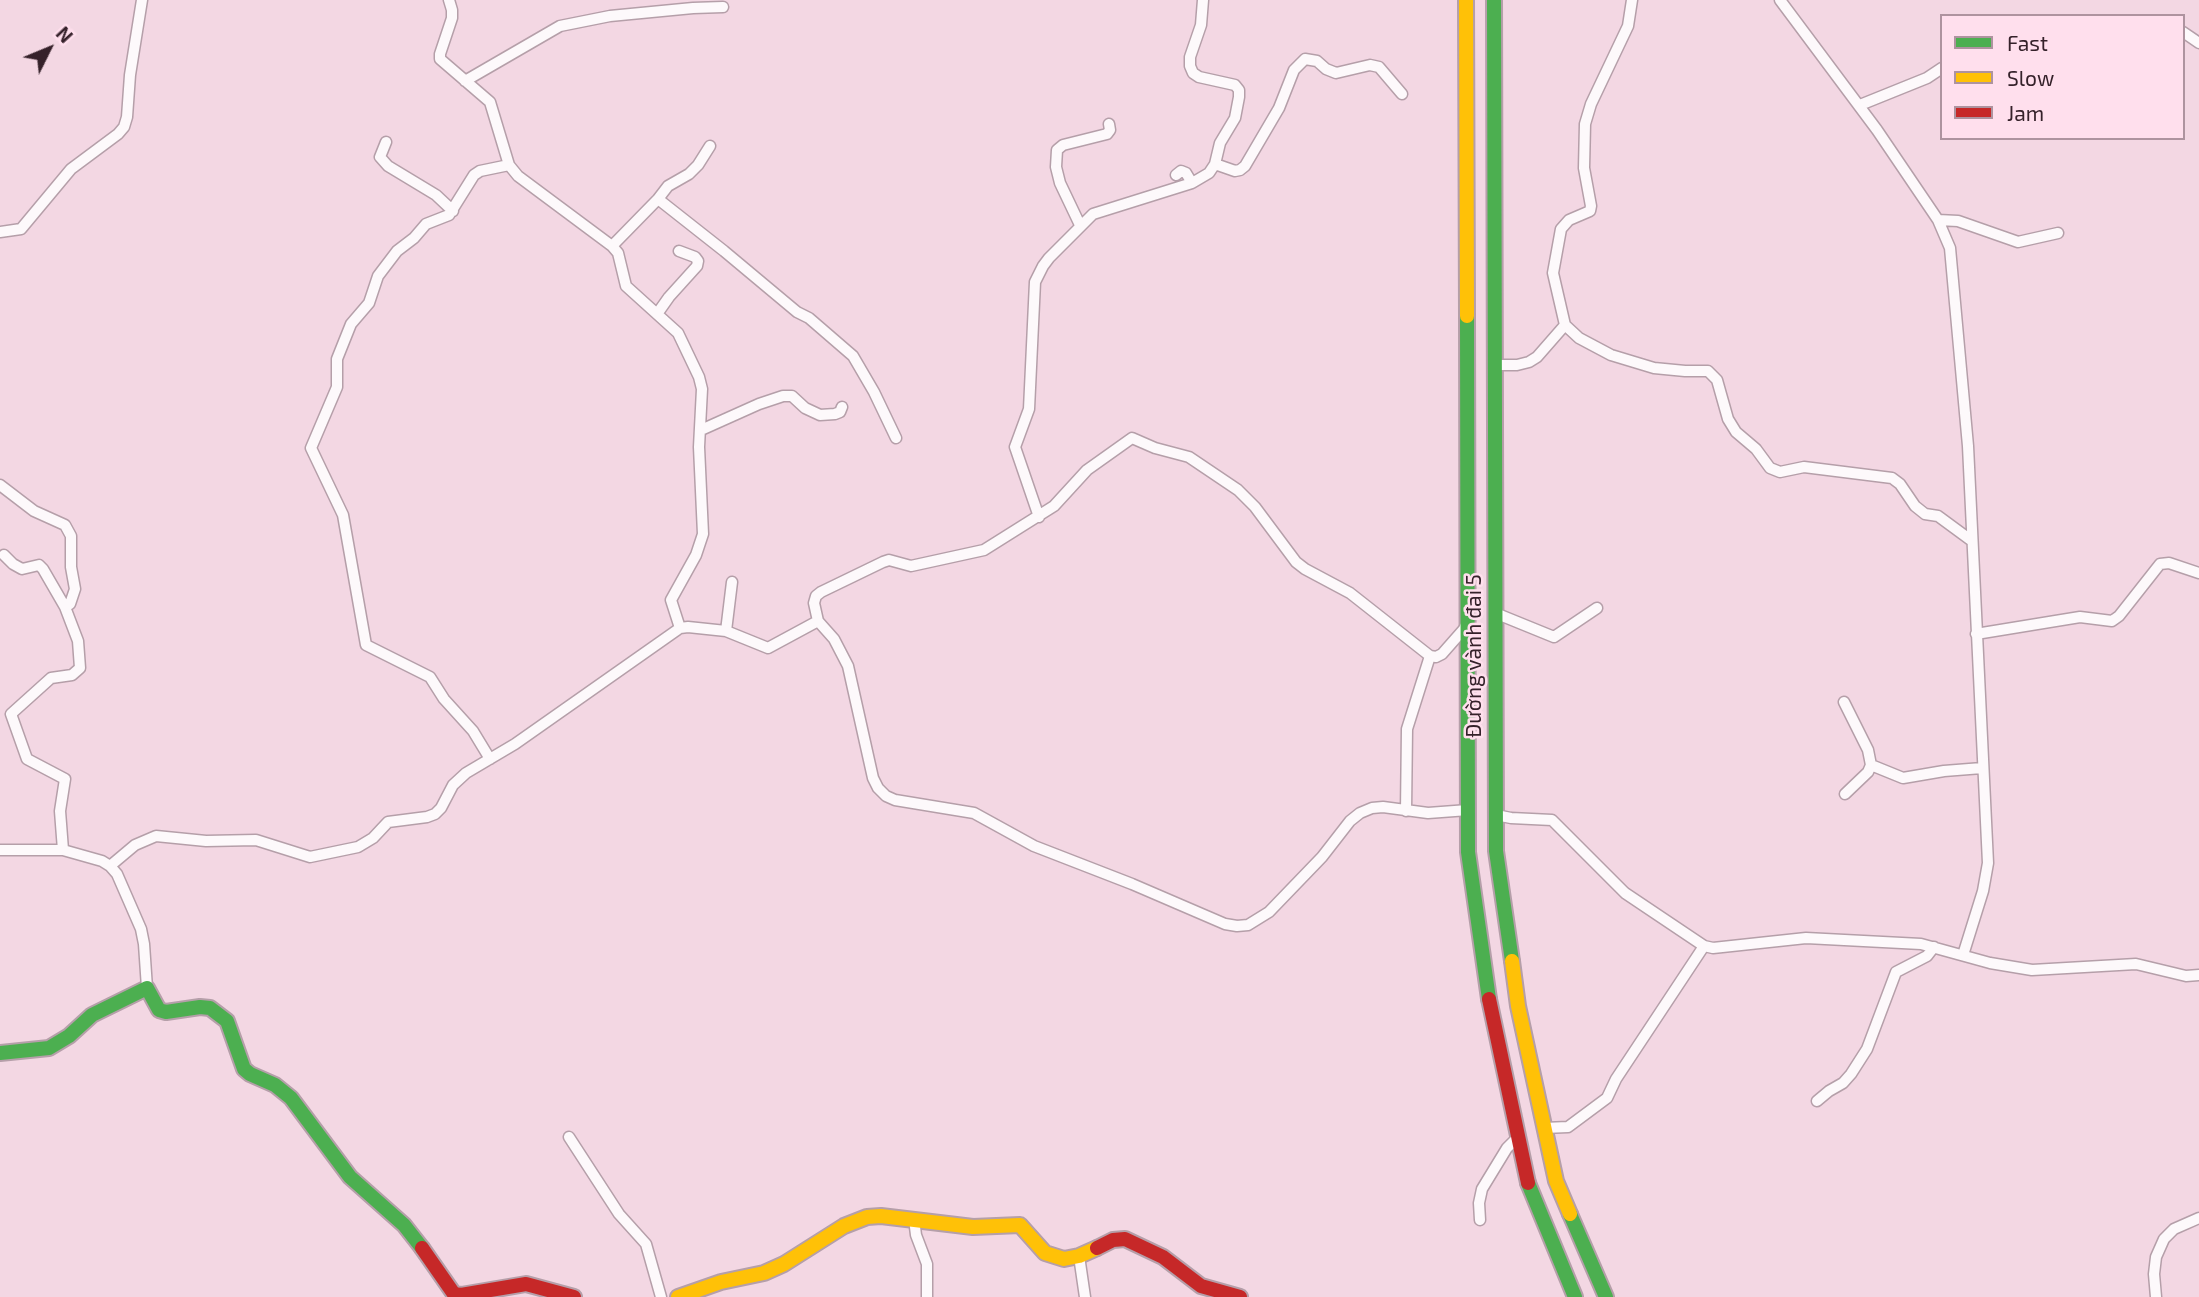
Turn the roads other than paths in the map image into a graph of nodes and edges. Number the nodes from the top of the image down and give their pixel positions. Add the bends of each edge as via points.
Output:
1 (142, 0) edge
2 (449, 0) edge
3 (1203, 0) edge
4 (1466, 0) edge
5 (1494, 0) edge
6 (1632, 0) edge
7 (1780, 0) edge
8 (723, 7) dead end
9 (1940, 69) edge
10 (465, 81) junction
11 (1402, 94) dead end
12 (1860, 105) junction
13 (1109, 124) dead end
14 (386, 142) dead end
15 (710, 146) dead end
16 (1214, 164) junction
17 (509, 165) junction
18 (1175, 175) dead end
19 (1192, 183) junction
20 (658, 200) junction
21 (453, 211) junction
22 (1938, 220) junction
23 (1080, 225) junction
24 (2, 230) edge
25 (2058, 233) dead end
26 (612, 246) junction
27 (679, 251) dead end
28 (657, 314) junction
29 (1564, 325) junction
30 (1495, 365) junction
31 (842, 407) dead end
32 (701, 430) junction
33 (896, 438) dead end
34 (0, 485) edge
35 (1039, 517) junction
36 (1972, 541) junction
37 (4, 555) dead end
38 (2199, 573) edge
39 (732, 582) dead end
40 (65, 607) junction
41 (1597, 608) dead end
42 (1495, 613) junction
43 (818, 621) junction
44 (1468, 622) junction
45 (680, 628) junction
46 (726, 631) junction
47 (1976, 634) junction
48 (1430, 656) junction
49 (1844, 702) dead end
50 (490, 759) junction
51 (1871, 765) junction
52 (1982, 768) junction
53 (1845, 794) dead end
54 (1468, 810) junction
55 (1406, 811) junction
56 (1496, 816) junction
57 (0, 849) edge
58 (63, 850) junction
59 (110, 866) junction
60 (1704, 946) junction
61 (1934, 947) junction
62 (1963, 955) junction
63 (2199, 975) edge
64 (147, 988) junction
65 (0, 1053) edge
66 (1817, 1101) dead end
67 (1544, 1128) junction
68 (569, 1137) dead end
69 (1518, 1137) junction
70 (2199, 1218) edge
71 (914, 1219) junction
72 (1480, 1220) dead end
73 (1079, 1256) junction
74 (574, 1297) edge
75 (661, 1297) edge
76 (678, 1297) edge
77 (927, 1297) edge
78 (1085, 1297) edge
79 (1240, 1297) edge
80 (1575, 1297) edge
81 (1606, 1297) edge
82 (2155, 1297) edge

1 - 24 street via 124,127 71,169 24,226
2 - 10 street via 452,18 440,59
3 - 16 street via 1190,66 1199,77 1234,85 1240,97
4 - 44 main road, Đường vành đai 5
5 - 30 main road, Đường vành đai 5
6 - 29 street via 1628,26 1585,124 1584,168 1590,211 1561,229 1553,273
7 - 12 street
8 - 10 street via 610,16 560,26
9 - 12 street
10 - 17 street via 490,102
11 - 16 street via 1379,67 1336,73 1312,58 1305,59 1294,70 1279,108 1245,166 1235,171
12 - 22 street
13 - 23 street via 1107,134 1057,150 1060,183
14 - 21 street via 380,157 388,166
15 - 20 street via 698,165 668,186
16 - 19 street via 1209,173
17 - 21 street via 474,175
17 - 26 street
18 - 19 street via 1181,171
19 - 23 street via 1100,211
20 - 26 street
20 - 33 street via 853,356
21 - 50 street via 426,224 378,275 369,303 351,324 337,359 337,387 311,448 343,514 366,645 430,677
22 - 25 street via 1958,221 2018,242
22 - 36 street via 1952,262
23 - 35 street via 1043,265 1035,282 1029,409 1015,447
26 - 28 street via 622,261 626,286
27 - 28 street via 695,257 697,266
28 - 32 street via 678,333 699,377
29 - 30 street via 1529,362
29 - 36 street via 1611,355 1654,368 1708,371 1717,380 1736,432 1770,468 1780,472 1804,467 1892,478 1925,514 1938,516
30 - 42 main road, Đường vành đai 5
31 - 32 street via 835,414 820,415 792,396 783,396
32 - 45 street via 703,534 672,594
34 - 40 street via 69,530 75,589
35 - 43 street via 975,553 911,566 883,562 816,596
35 - 48 street via 1087,470 1128,440 1181,454 1247,498 1296,562 1350,593
36 - 47 street
37 - 40 street via 22,569 39,565
38 - 47 street via 2160,564 2112,621 2080,617
39 - 46 street
40 - 58 street via 78,641 80,668 72,675 47,680 11,714 27,759 65,779 60,811
41 - 42 street via 1554,637
42 - 56 main road, Đường vành đai 5
43 - 46 street via 768,648
43 - 55 street via 848,666 873,778 886,796 974,813 1043,850 1225,924 1248,925 1269,912 1360,813 1383,807
44 - 48 street via 1442,654
44 - 54 main road, Đường vành đai 5
45 - 46 street
45 - 50 street
47 - 52 street
48 - 55 street via 1407,729
49 - 51 street
50 - 59 street via 459,778 435,814 388,822 358,847 310,857 256,839 156,836 135,845
51 - 52 street via 1903,778
51 - 53 street
52 - 62 street via 1988,863
54 - 55 street
54 - 69 main road, Đường vành đai 5 via 1468,852 1490,1005
56 - 60 street via 1552,820 1625,893
56 - 67 main road, Đường vành đai 5 via 1496,851 1518,1006
57 - 58 street
58 - 59 street
59 - 64 street via 141,929
60 - 61 street via 1806,938
60 - 67 street via 1607,1098 1569,1127
61 - 62 street
61 - 66 street via 1927,956 1896,972 1867,1049 1843,1083
62 - 63 street via 2032,970 2136,964
64 - 65 main road via 87,1018 49,1048
64 - 74 main road via 159,1010 210,1007 219,1013 232,1031 244,1069 290,1098 349,1177 404,1225 454,1294 526,1284
67 - 81 main road, Đường vành đai 5 via 1556,1181
68 - 75 street via 619,1214 646,1244
69 - 72 street via 1482,1189
69 - 80 main road, Đường vành đai 5 via 1528,1185
70 - 82 street via 2164,1238 2154,1274
71 - 73 main road via 973,1227 1020,1226 1045,1253 1064,1259
71 - 76 main road via 881,1216 855,1221 774,1269
71 - 77 street via 927,1264
73 - 78 street
73 - 79 main road via 1125,1239 1163,1256 1201,1286

